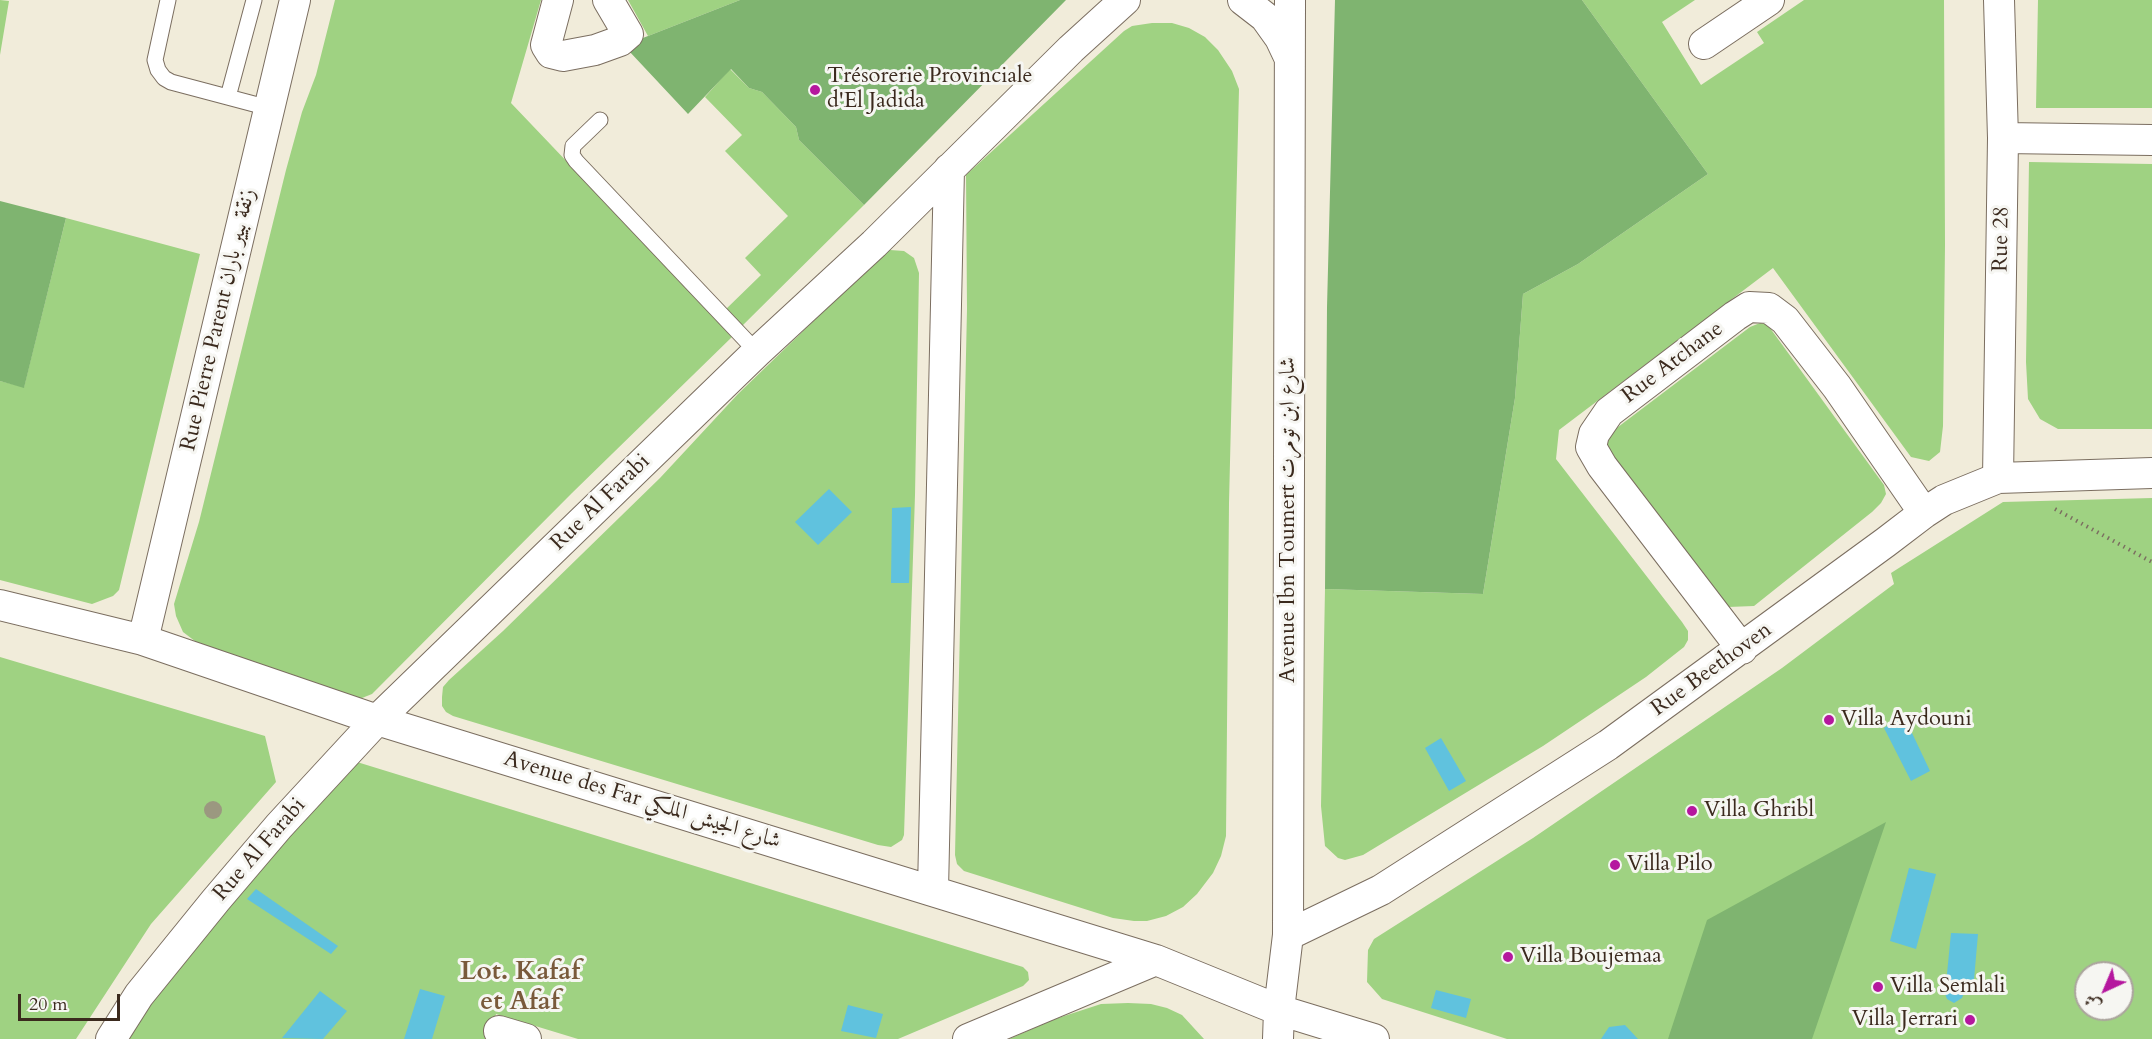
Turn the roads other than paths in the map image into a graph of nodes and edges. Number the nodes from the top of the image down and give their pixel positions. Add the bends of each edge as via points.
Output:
1 (168, 0) edge
2 (254, 0) edge
3 (295, 0) edge
4 (558, 0) edge
5 (608, 0) edge
6 (1125, 0) edge
7 (1243, 0) edge
8 (1290, 0) edge
9 (1769, 0) edge
10 (1999, 0) edge
11 (1704, 44) dead end
12 (1290, 58) junction
13 (228, 97) junction
14 (269, 108) junction
15 (600, 120) dead end
16 (2003, 138) junction
17 (2152, 140) edge
18 (950, 169) junction
19 (757, 352) junction
20 (2152, 473) edge
21 (1998, 478) junction
22 (1924, 513) junction
23 (0, 605) edge
24 (143, 640) junction
25 (1742, 649) junction
26 (377, 720) junction
27 (933, 890) junction
28 (1288, 935) junction
29 (1156, 960) junction
30 (1278, 1024) edge
31 (111, 1039) edge
32 (968, 1039) edge
33 (1374, 1039) edge

1 - 13 lane via 155,60 158,70 171,82
2 - 13 lane
3 - 14 street, Rue Pierre Parent زنقة بيير باران
4 - 5 street via 546,45 551,52 563,56 595,50 628,34
6 - 18 street, Rue Al Farabi
7 - 12 street via 1265,17
8 - 12 street, Avenue Ibn Toumert شارع ابن تومرت
9 - 11 street
10 - 16 street, Rue 28
12 - 28 street, Avenue Ibn Toumert شارع ابن تومرت
13 - 14 lane
14 - 24 street, Rue Pierre Parent زنقة بيير باران
15 - 19 lane via 573,146 576,161
16 - 17 street
16 - 21 street, Rue 28
18 - 19 street, Rue Al Farabi
18 - 27 street
19 - 26 street, Rue Al Farabi
20 - 21 street, Rue Beethoven
21 - 22 street, Rue Beethoven via 1944,500
22 - 25 street, Rue Beethoven
22 - 25 street, Rue Atchane via 1837,387 1785,320 1769,308 1749,307 1735,316 1609,412 1594,434 1591,447
23 - 24 street, Avenue des Far شارع الجيش الملكي
24 - 26 street, Avenue des Far شارع الجيش الملكي
25 - 28 street, Rue Beethoven via 1623,735 1381,890
26 - 27 street, Avenue des Far شارع الجيش الملكي
26 - 31 street, Rue Al Farabi via 216,900 139,995
27 - 29 street, Avenue des Far شارع الجيش الملكي
28 - 30 street, Avenue Ibn Toumert شارع ابن تومرت
29 - 30 street, Avenue des Far شارع الجيش الملكي
29 - 32 street
30 - 33 street, Avenue des Far شارع الجيش الملكي

